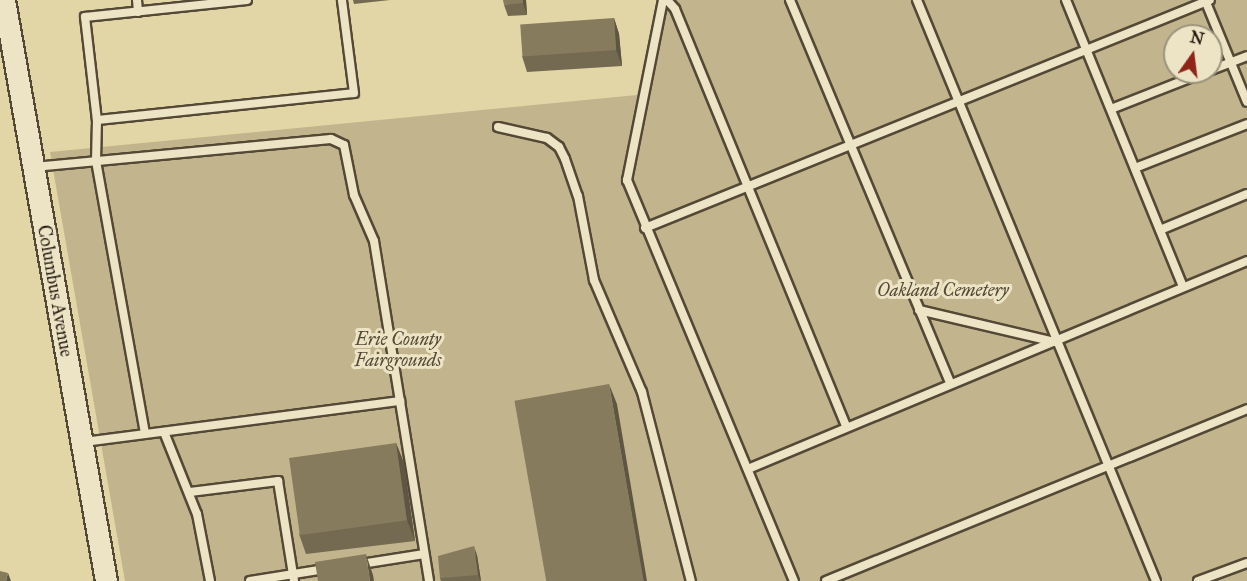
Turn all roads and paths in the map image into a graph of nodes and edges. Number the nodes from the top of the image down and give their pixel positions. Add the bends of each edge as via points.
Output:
1 (4, 0) edge
2 (137, 0) edge
3 (247, 0) edge
4 (342, 0) edge
5 (665, 0) edge
6 (790, 0) edge
7 (917, 0) edge
8 (1066, 0) edge
9 (237, 1) edge
10 (1207, 1) edge
11 (187, 4) edge
12 (138, 12) junction
13 (1088, 49) junction
14 (1247, 56) edge
15 (1231, 62) junction
16 (1223, 65) edge
17 (1175, 84) edge
18 (958, 100) junction
19 (1247, 102) edge
20 (1111, 109) junction
21 (97, 120) junction
22 (1247, 124) edge
23 (498, 127) dead end
24 (850, 145) junction
25 (96, 161) junction
26 (32, 167) junction
27 (1135, 168) junction
28 (748, 186) junction
29 (1247, 194) edge
30 (645, 228) junction
31 (1160, 230) junction
32 (1247, 261) edge
33 (1183, 287) junction
34 (919, 310) junction
35 (1056, 342) junction
36 (950, 383) junction
37 (400, 401) junction
38 (1247, 409) edge
39 (846, 426) junction
40 (164, 432) junction
41 (145, 434) junction
42 (82, 443) junction
43 (1107, 466) junction
44 (748, 470) junction
45 (190, 492) junction
46 (424, 554) junction
47 (1247, 563) edge
48 (348, 566) edge
49 (337, 567) edge
50 (294, 578) edge
51 (106, 581) edge
52 (210, 581) edge
53 (250, 581) edge
54 (429, 581) edge
55 (690, 581) edge
56 (794, 581) edge
57 (826, 581) edge
58 (1156, 581) edge
59 (1198, 581) edge

1 - 26 main road, Columbus Avenue
2 - 12 lane
3 - 9 lane
4 - 21 lane via 354,93
5 - 28 lane via 675,9
5 - 30 lane via 627,180
6 - 24 lane
7 - 18 lane
8 - 13 lane
9 - 11 lane
10 - 13 lane
10 - 15 lane
11 - 12 lane
12 - 21 lane via 85,17
13 - 18 lane
13 - 20 lane
14 - 15 lane
15 - 16 lane
15 - 19 lane
17 - 20 lane
18 - 24 lane
18 - 35 lane
20 - 27 lane
21 - 25 lane
22 - 27 lane
23 - 55 lane via 552,140 565,159 577,189 594,280 642,392
24 - 28 lane
24 - 34 lane
25 - 26 lane
25 - 37 lane via 331,139 344,145 354,195 374,240
25 - 41 lane
26 - 42 main road, Columbus Avenue
27 - 31 lane
28 - 30 lane
28 - 39 lane
29 - 31 lane
30 - 44 lane
31 - 33 lane
32 - 33 lane
33 - 35 lane
34 - 35 lane
34 - 36 lane
35 - 36 lane
35 - 43 lane
36 - 39 lane
37 - 40 lane
37 - 46 lane
38 - 43 lane
39 - 44 lane
40 - 41 lane
40 - 45 lane
41 - 42 lane
42 - 51 main road, Columbus Avenue
43 - 57 lane
43 - 58 lane
44 - 56 lane
45 - 50 lane via 278,481
45 - 52 lane
46 - 48 lane
46 - 54 lane
47 - 59 lane
49 - 50 lane
50 - 53 lane

